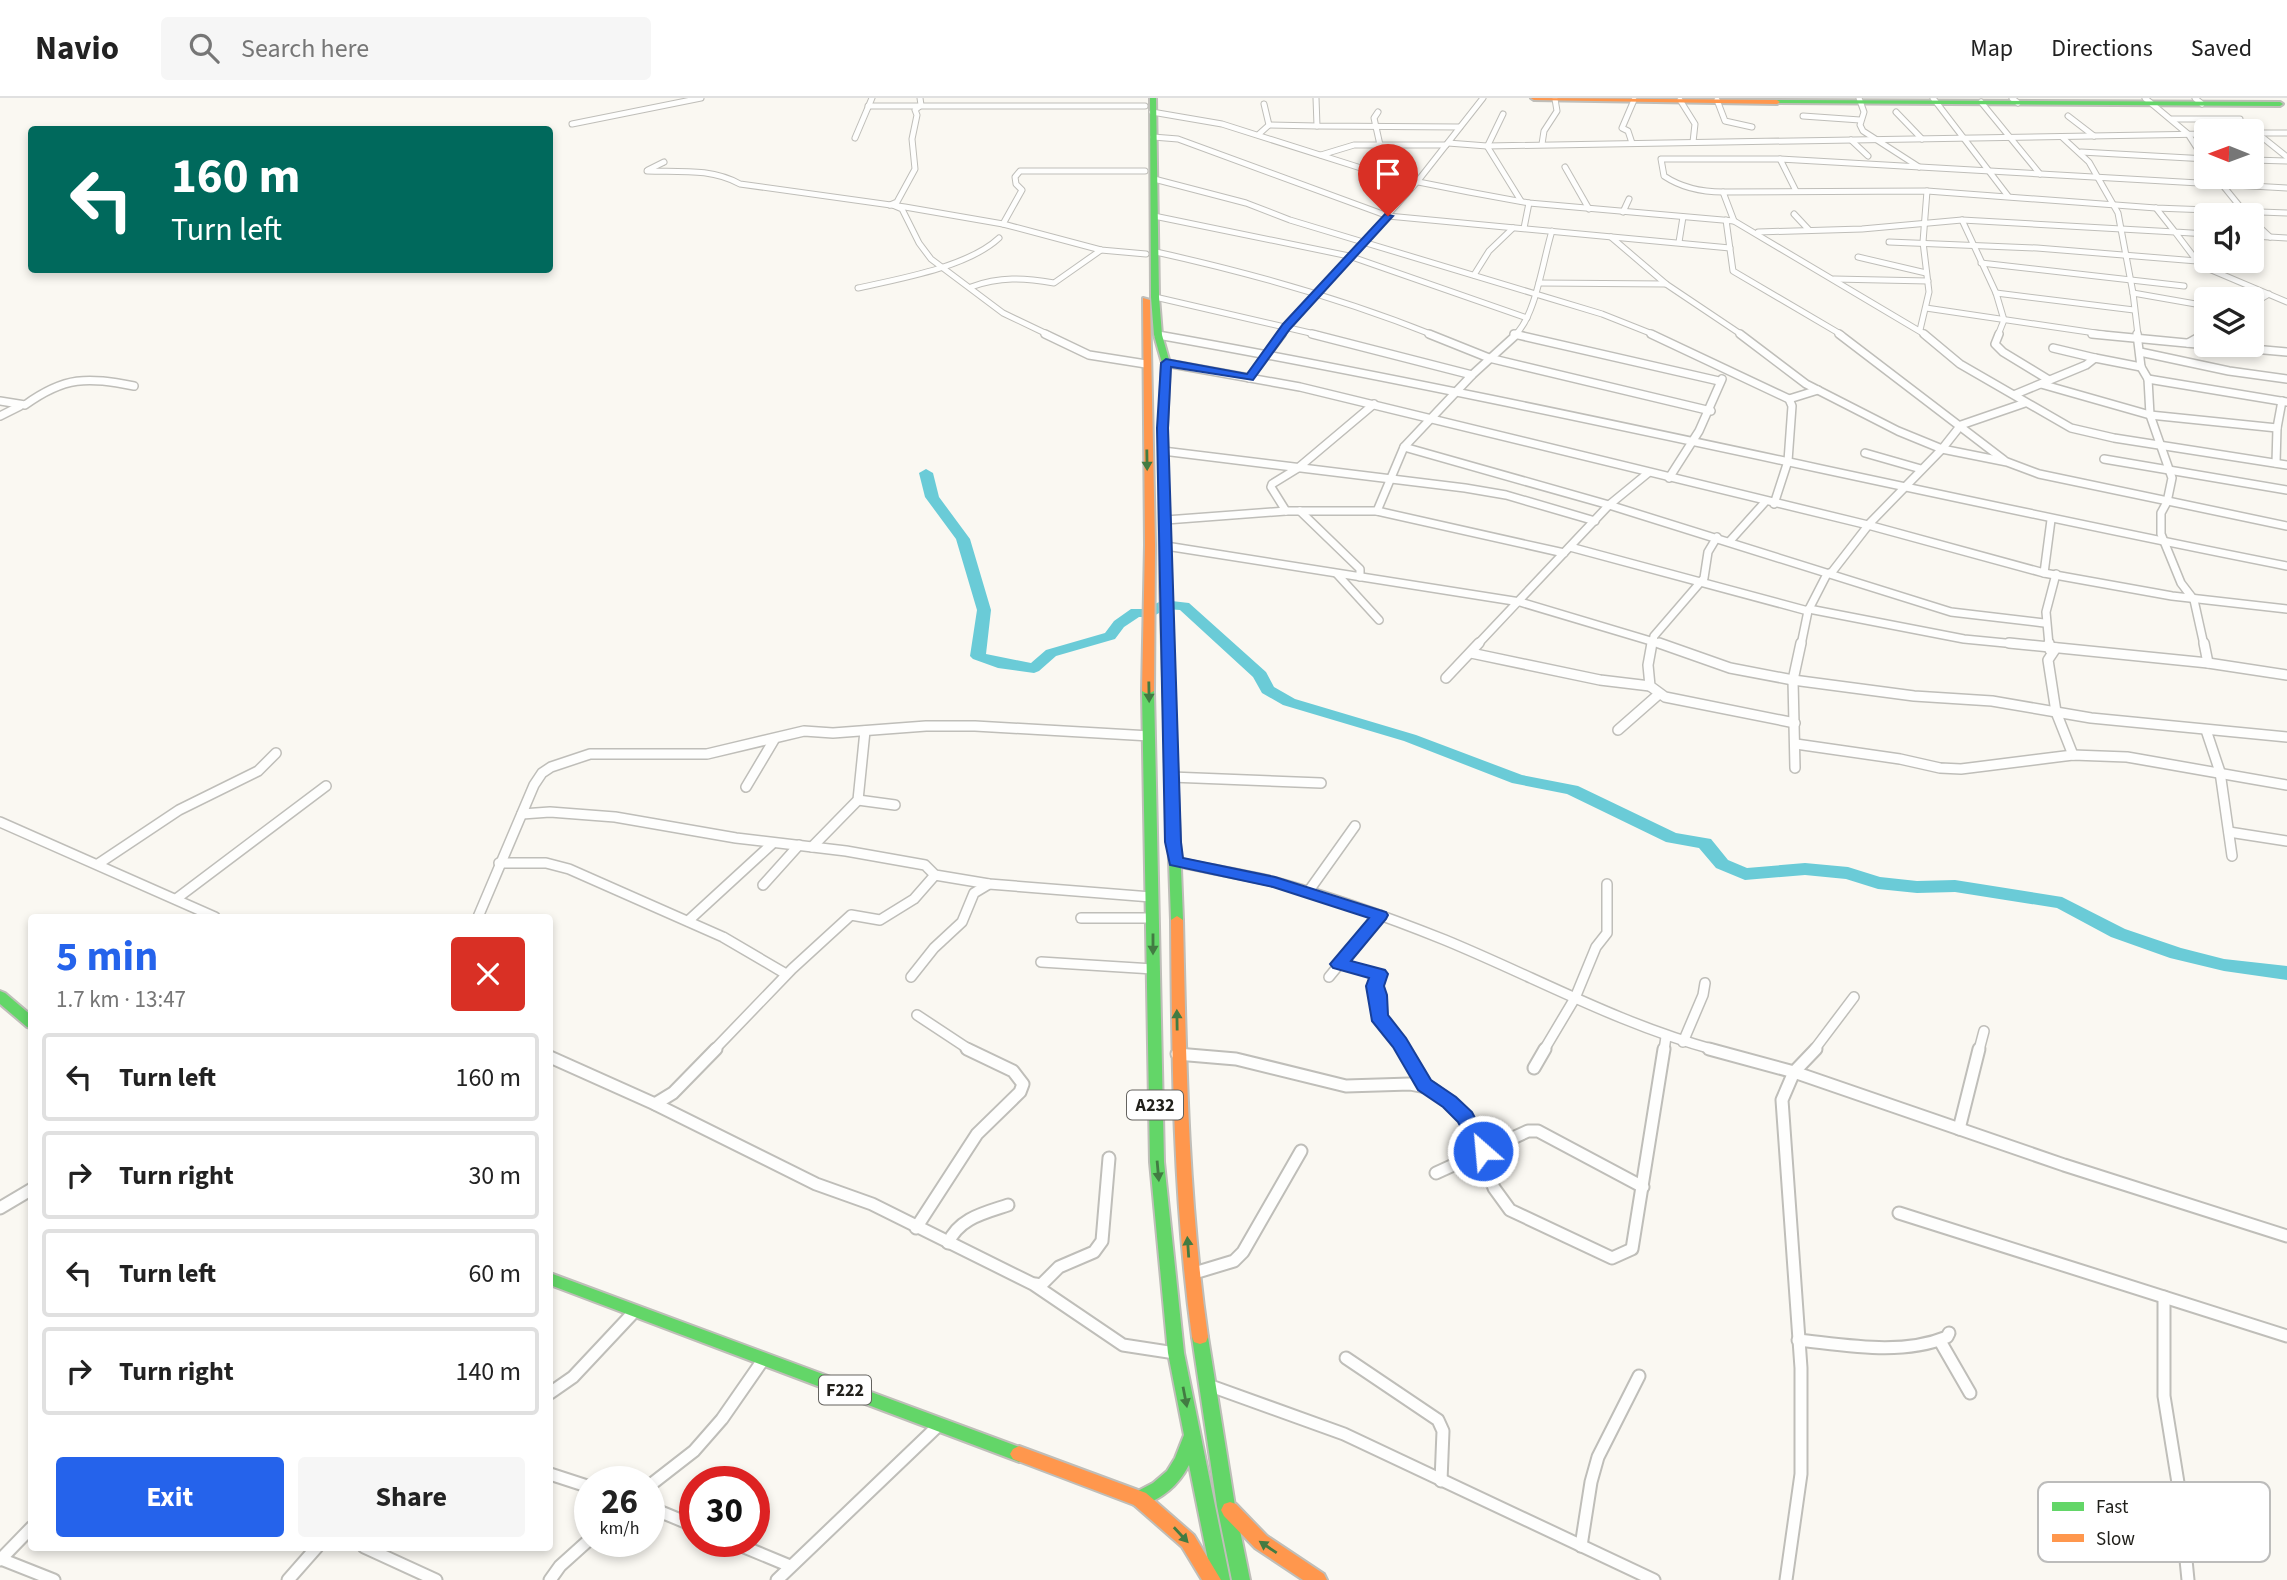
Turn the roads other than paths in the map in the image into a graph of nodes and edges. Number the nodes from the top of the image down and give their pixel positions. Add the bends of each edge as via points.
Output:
1 (701, 98) edge
2 (872, 98) edge
3 (920, 98) edge
4 (1128, 98) edge
5 (1316, 98) edge
6 (1483, 98) edge
7 (1534, 98) edge
8 (685, 99) edge
9 (1555, 99) edge
10 (1601, 99) edge
11 (1634, 100) junction
12 (1680, 100) junction
13 (1717, 100) junction
14 (1773, 100) edge
15 (1860, 100) edge
16 (1934, 100) edge
17 (2015, 100) edge
18 (2148, 100) edge
19 (2198, 101) edge
20 (1981, 102) junction
21 (1149, 103) edge
22 (2279, 103) edge
23 (1264, 104) dead end
24 (921, 105) junction
25 (1091, 105) junction
26 (1128, 105) junction
27 (868, 106) junction
28 (1378, 112) dead end
29 (1896, 112) dead end
30 (1503, 114) dead end
31 (1803, 116) dead end
32 (2068, 116) dead end
33 (1090, 118) dead end
34 (2172, 119) junction
35 (2194, 119) edge
36 (1860, 120) junction
37 (572, 124) dead end
38 (1269, 125) junction
39 (1317, 126) junction
40 (1374, 127) junction
41 (1460, 127) junction
42 (1752, 127) dead end
43 (2264, 133) edge
44 (2287, 133) edge
45 (1259, 134) junction
46 (2188, 134) junction
47 (2194, 134) edge
48 (2094, 136) junction
49 (855, 138) dead end
50 (1962, 138) junction
51 (2013, 138) junction
52 (2063, 138) junction
53 (1876, 139) junction
54 (1922, 139) junction
55 (1851, 140) junction
56 (2264, 140) edge
57 (1693, 142) junction
58 (1150, 143) junction
59 (1632, 143) junction
60 (2194, 143) edge
61 (1447, 144) junction
62 (1542, 144) junction
63 (1380, 145) junction
64 (1488, 145) junction
65 (2081, 152) junction
66 (1321, 155) junction
67 (1868, 156) dead end
68 (1780, 159) junction
69 (2194, 159) edge
70 (2287, 159) edge
71 (2264, 160) edge
72 (664, 162) dead end
73 (1565, 167) dead end
74 (1919, 167) junction
75 (1988, 171) junction
76 (2040, 174) junction
77 (1150, 175) junction
78 (2097, 178) junction
79 (1417, 182) junction
80 (2194, 184) edge
81 (2264, 187) edge
82 (2287, 188) edge
83 (2225, 189) edge
84 (1796, 191) junction
85 (1927, 191) junction
86 (1723, 192) junction
87 (2008, 196) junction
88 (1629, 198) dead end
89 (1521, 201) junction
90 (1529, 203) junction
91 (2237, 203) edge
92 (890, 205) junction
93 (2114, 205) junction
94 (904, 208) junction
95 (2155, 208) junction
96 (1589, 209) junction
97 (2194, 211) edge
98 (1623, 212) junction
99 (2287, 213) edge
100 (1794, 214) dead end
101 (2264, 214) edge
102 (1154, 216) junction
103 (1388, 216) junction
104 (1683, 217) junction
105 (1726, 220) junction
106 (1962, 220) junction
107 (1734, 221) junction
108 (1926, 222) junction
109 (1003, 224) junction
110 (1513, 228) junction
111 (1524, 228) junction
112 (2121, 228) junction
113 (1809, 230) junction
114 (1552, 231) junction
115 (2264, 231) edge
116 (1757, 232) junction
117 (2175, 232) junction
118 (2194, 233) edge
119 (1611, 237) junction
120 (2264, 237) edge
121 (2270, 237) junction
122 (999, 238) dead end
123 (2287, 238) edge
124 (1363, 241) junction
125 (1679, 242) junction
126 (1889, 242) dead end
127 (1923, 242) junction
128 (1972, 246) junction
129 (1730, 248) junction
130 (1101, 250) junction
131 (1349, 256) junction
132 (2126, 256) junction
133 (1858, 257) dead end
134 (2194, 257) edge
135 (1151, 258) junction
136 (2194, 261) edge
137 (1981, 263) junction
138 (940, 265) junction
139 (1000, 270) dead end
140 (1926, 273) junction
141 (2223, 273) edge
142 (1474, 275) junction
143 (994, 278) junction
144 (1832, 279) junction
145 (2128, 279) junction
146 (1928, 281) junction
147 (1539, 283) junction
148 (1666, 284) junction
149 (2183, 286) dead end
150 (858, 288) dead end
151 (971, 288) junction
152 (1996, 293) junction
153 (2133, 293) junction
154 (2269, 294) junction
155 (1318, 295) junction
156 (1536, 295) junction
157 (1155, 297) junction
158 (2264, 297) edge
159 (2285, 299) edge
160 (2194, 304) edge
161 (1926, 307) junction
162 (2134, 310) junction
163 (1527, 318) junction
164 (2004, 320) junction
165 (1287, 327) junction
166 (1920, 330) junction
167 (1514, 334) junction
168 (1158, 335) junction
169 (2138, 340) junction
170 (2194, 340) edge
171 (2188, 343) junction
172 (2194, 344) edge
173 (2053, 348) dead end
174 (2264, 350) edge
175 (2140, 352) junction
176 (2287, 352) edge
177 (1269, 353) junction
178 (1489, 358) junction
179 (2095, 358) junction
180 (1166, 363) junction
181 (1146, 364) junction
182 (2141, 367) junction
183 (1732, 372) junction
184 (1472, 375) junction
185 (1249, 378) junction
186 (2148, 379) junction
187 (2287, 379) edge
188 (2049, 380) junction
189 (1720, 381) junction
190 (2041, 384) junction
191 (134, 386) dead end
192 (1818, 390) junction
193 (1457, 392) junction
194 (2016, 394) junction
195 (1788, 399) junction
196 (0, 401) edge
197 (2285, 401) edge
198 (2025, 402) junction
199 (1374, 404) junction
200 (20, 406) junction
201 (1710, 411) junction
202 (2151, 415) junction
203 (0, 416) edge
204 (1429, 418) junction
205 (1961, 425) junction
206 (1147, 428) junction
207 (1163, 428) junction
208 (2277, 428) junction
209 (1695, 441) junction
210 (2161, 446) junction
211 (1404, 447) junction
212 (1942, 449) junction
213 (1163, 451) junction
214 (1866, 453) dead end
215 (2104, 459) dead end
216 (1788, 461) junction
217 (2007, 462) junction
218 (2276, 463) junction
219 (2287, 465) edge
220 (1298, 468) junction
221 (1921, 469) junction
222 (2168, 470) junction
223 (1648, 473) junction
224 (1392, 478) junction
225 (1669, 478) junction
226 (1905, 487) junction
227 (2287, 490) edge
228 (1765, 502) junction
229 (2167, 502) junction
230 (1774, 504) junction
231 (1609, 505) junction
232 (1286, 511) junction
233 (1300, 511) junction
234 (1377, 511) junction
235 (1166, 520) junction
236 (2051, 520) junction
237 (1595, 521) junction
238 (1868, 525) junction
239 (2287, 526) edge
240 (1717, 537) junction
241 (1729, 542) junction
242 (2166, 543) junction
243 (1167, 546) junction
244 (1567, 550) junction
245 (2287, 566) edge
246 (2044, 573) junction
247 (1337, 574) junction
248 (1827, 574) junction
249 (2056, 574) junction
250 (1360, 577) junction
251 (1700, 580) junction
252 (2194, 600) junction
253 (1520, 602) junction
254 (2287, 609) edge
255 (1809, 610) junction
256 (1379, 620) dead end
257 (2044, 623) junction
258 (1652, 641) junction
259 (2036, 648) junction
260 (2053, 649) junction
261 (1471, 653) junction
262 (2048, 660) junction
263 (2208, 663) junction
264 (2287, 675) edge
265 (1447, 678) dead end
266 (1793, 680) junction
267 (1650, 686) junction
268 (1659, 694) junction
269 (2056, 712) junction
270 (1795, 723) junction
271 (1618, 730) dead end
272 (2206, 730) junction
273 (865, 732) junction
274 (1150, 736) junction
275 (2287, 737) edge
276 (774, 740) junction
277 (1796, 744) junction
278 (276, 753) dead end
279 (2073, 755) junction
280 (1795, 768) dead end
281 (2220, 772) junction
282 (1171, 777) junction
283 (1321, 783) dead end
284 (2287, 785) edge
285 (326, 786) dead end
286 (746, 787) dead end
287 (858, 800) junction
288 (895, 805) dead end
289 (1151, 805) junction
290 (1172, 805) junction
291 (522, 814) junction
292 (0, 822) edge
293 (1355, 826) dead end
294 (2229, 832) junction
295 (2287, 841) edge
296 (773, 843) junction
297 (799, 845) junction
298 (813, 847) junction
299 (2232, 856) dead end
300 (1176, 862) junction
301 (499, 863) junction
302 (98, 864) junction
303 (935, 875) junction
304 (989, 884) junction
305 (1607, 884) dead end
306 (763, 885) dead end
307 (1308, 892) junction
308 (1151, 897) junction
309 (176, 900) junction
310 (208, 914) edge
311 (479, 914) edge
312 (1380, 915) junction
313 (1081, 918) dead end
314 (1153, 918) junction
315 (688, 921) junction
316 (1041, 962) dead end
317 (1339, 964) junction
318 (1153, 970) junction
319 (786, 974) junction
320 (911, 977) dead end
321 (1329, 977) dead end
322 (1705, 983) dead end
323 (0, 996) edge
324 (1854, 997) dead end
325 (1575, 999) junction
326 (917, 1016) dead end
327 (28, 1020) edge
328 (1984, 1031) dead end
329 (1666, 1037) junction
330 (1684, 1042) junction
331 (1177, 1055) junction
332 (553, 1058) edge
333 (1534, 1068) dead end
334 (1794, 1072) junction
335 (1425, 1085) junction
336 (655, 1104) junction
337 (1959, 1129) junction
338 (1301, 1151) dead end
339 (1483, 1151) junction
340 (1109, 1158) dead end
341 (1436, 1173) dead end
342 (1643, 1187) junction
343 (28, 1191) edge
344 (1008, 1205) dead end
345 (0, 1208) edge
346 (1899, 1213) dead end
347 (916, 1228) junction
348 (2287, 1236) edge
349 (948, 1243) junction
350 (1190, 1274) junction
351 (553, 1280) edge
352 (1033, 1283) junction
353 (2164, 1297) junction
354 (635, 1312) junction
355 (2287, 1336) edge
356 (1798, 1340) junction
357 (1176, 1353) junction
358 (1346, 1358) dead end
359 (763, 1360) junction
360 (1639, 1376) dead end
361 (1206, 1385) junction
362 (553, 1391) edge
363 (1970, 1393) dead end
364 (940, 1424) junction
365 (1192, 1435) junction
366 (665, 1474) edge
367 (553, 1475) edge
368 (1441, 1481) junction
369 (574, 1482) edge
370 (2178, 1482) edge
371 (1140, 1499) junction
372 (1226, 1506) junction
373 (28, 1531) edge
374 (1581, 1546) junction
375 (313, 1551) edge
376 (375, 1551) edge
377 (574, 1553) edge
378 (768, 1557) edge
379 (1, 1559) edge
380 (2186, 1562) edge
381 (790, 1566) junction
382 (54, 1580) edge
383 (288, 1580) edge
384 (436, 1580) edge
385 (550, 1580) edge
386 (777, 1580) edge
387 (1212, 1580) edge
388 (1221, 1580) edge
389 (1241, 1580) edge
390 (1317, 1580) edge
391 (1654, 1580) edge
392 (1786, 1580) edge
393 (2188, 1580) edge

1 - 8 street
2 - 27 street
3 - 24 street
4 - 26 street
5 - 39 street
6 - 41 street
7 - 9 main road
8 - 37 street
9 - 10 main road
9 - 62 street via 1557,111 1544,131
10 - 11 main road
11 - 12 main road
11 - 59 street via 1622,128
12 - 13 main road
12 - 57 street via 1695,124
13 - 14 main road
13 - 42 street via 1725,121
14 - 15 main road
15 - 16 main road
15 - 36 street via 1864,113
16 - 20 main road
16 - 50 street
17 - 18 main road
17 - 20 main road
18 - 19 main road
18 - 34 street
19 - 22 main road
20 - 51 street
21 - 26 street
21 - 45 street
21 - 58 main road, A232
23 - 38 street
24 - 25 street
24 - 27 street
24 - 92 street via 915,110 912,139 915,169 897,202
25 - 26 street
25 - 33 street
27 - 49 street
28 - 40 street
29 - 54 street
30 - 64 street
31 - 36 street
32 - 48 street
34 - 35 street
34 - 46 street
36 - 53 street via 1863,131
38 - 39 street
38 - 45 street
39 - 40 street
40 - 41 street
40 - 63 street
41 - 61 street
43 - 44 street
45 - 66 street
46 - 47 street
46 - 48 street
46 - 60 street
48 - 52 street
50 - 51 street
50 - 54 street
50 - 75 street
51 - 52 street
51 - 76 street
52 - 65 street
53 - 54 street
53 - 55 street
53 - 74 street
55 - 57 street
55 - 67 street
56 - 70 street
57 - 59 street
58 - 77 main road, A232
58 - 103 street via 1171,137
59 - 62 street
61 - 63 street
61 - 64 street
61 - 79 street
62 - 64 street
63 - 66 street via 1354,145
64 - 89 street
65 - 69 street
65 - 78 street
66 - 79 street
68 - 74 street
68 - 84 street
68 - 86 street via 1661,159 1664,176 1670,181
70 - 71 street
72 - 92 street via 647,171 706,172 740,184
73 - 96 street
74 - 75 street
75 - 76 street
75 - 87 street
76 - 78 street
77 - 102 main road, A232
77 - 109 street via 1020,171 1016,184 1022,190
77 - 124 street
77 - 135 main road, A232
78 - 80 street
78 - 93 street
79 - 89 street
79 - 103 street
81 - 82 street
83 - 91 street
84 - 85 street
84 - 86 street
85 - 87 street
85 - 108 street
86 - 107 street
87 - 93 street
88 - 98 street
89 - 90 street
90 - 96 street
90 - 111 street
92 - 94 street
93 - 95 street
93 - 112 street
94 - 109 street
94 - 138 street via 919,243
95 - 97 street
95 - 117 street
96 - 98 street
98 - 104 street
99 - 101 street
100 - 113 street
102 - 131 street
102 - 135 main road, A232
103 - 110 street
103 - 124 street
104 - 105 street
104 - 125 street
105 - 107 street
105 - 129 street
106 - 108 street
106 - 112 street
106 - 128 street
107 - 116 street
108 - 113 street
108 - 127 street
109 - 130 street
110 - 111 street
110 - 142 street via 1489,251
111 - 114 street
112 - 117 street
112 - 132 street
113 - 116 street
114 - 119 street
114 - 147 street
115 - 121 street
116 - 144 street
117 - 118 street
117 - 134 street
119 - 125 street
119 - 148 street
120 - 121 street
121 - 123 street
122 - 138 street via 977,253
124 - 131 street
124 - 142 street
125 - 129 street
126 - 127 street
127 - 128 street
127 - 140 street
128 - 132 street
128 - 137 street
129 - 205 street via 1733,271 1850,340
130 - 135 street
130 - 143 street via 1054,283
131 - 155 street
131 - 163 street
132 - 136 street
132 - 145 street
133 - 140 street
135 - 155 street via 1254,274
135 - 157 main road, A232
135 - 181 main road, A232
137 - 145 street
137 - 152 street
138 - 150 street
138 - 151 street
139 - 143 street
140 - 146 street
141 - 154 street
142 - 156 street
143 - 151 street
144 - 146 street
144 - 166 street
145 - 149 street
145 - 153 street
146 - 161 street
147 - 148 street
147 - 156 street
148 - 192 street
151 - 181 street via 1003,313 1089,355
152 - 162 street
152 - 164 street
153 - 160 street
153 - 162 street
154 - 158 street
154 - 159 street
155 - 165 street
155 - 178 street
156 - 163 street
156 - 183 street via 1630,324
157 - 165 street
157 - 168 main road, A232
161 - 164 street
161 - 166 street
162 - 169 street
163 - 167 street
164 - 169 street
164 - 188 street via 1995,344
165 - 177 street
165 - 184 street
166 - 194 street via 1960,364
167 - 178 street
167 - 189 street
168 - 177 street
168 - 180 main road, A232
169 - 171 street
169 - 175 street
170 - 171 street
171 - 172 street
173 - 179 street
174 - 176 street
175 - 182 street
175 - 187 street via 2229,372
177 - 185 street
177 - 193 street
178 - 184 street
178 - 201 street
179 - 182 street
179 - 188 street
180 - 185 street
180 - 207 main road, A232
181 - 206 main road, A232
182 - 186 street
183 - 189 street
183 - 195 street
184 - 193 street
185 - 199 street
186 - 197 street
186 - 202 street
188 - 190 street
189 - 201 street
190 - 194 street
190 - 202 street
191 - 200 street via 77,377
192 - 195 street
192 - 212 street
193 - 204 street
193 - 209 street
194 - 198 street
195 - 216 street via 1792,406
196 - 200 street
197 - 208 street
198 - 205 street
198 - 210 street via 2071,428
199 - 204 street
199 - 220 street
200 - 203 street
201 - 209 street
202 - 208 street
202 - 210 street
204 - 211 street
204 - 223 street
205 - 212 street
205 - 217 street
206 - 207 main road
206 -> 274 main road, A232
207 - 213 main road, A232
208 - 218 street
209 - 216 street
209 - 225 street
210 - 218 street
210 - 222 street
211 - 224 street
211 - 231 street
212 - 217 street
212 - 221 street
213 - 220 street
213 - 235 main road, A232
214 - 221 street
215 - 222 street
216 - 226 street
216 - 230 street
217 - 229 street via 2050,477
218 - 219 street
220 - 224 street
220 - 232 street via 1271,487
221 - 226 street
222 - 227 street
222 - 229 street via 2172,478
223 - 225 street
223 - 231 street
224 - 234 street
224 - 237 street via 1506,495
225 - 228 street
226 - 236 street
226 - 238 street
228 - 230 street
228 - 241 street
229 - 239 street
229 - 242 street via 2161,513
230 - 238 street
231 - 237 street
231 - 240 street
232 - 233 street
232 - 235 street
233 - 234 street
233 - 250 street via 1360,569
234 - 244 street
235 - 243 main road, A232
236 - 242 street
236 - 246 street
237 - 244 street
238 - 246 street
238 - 248 street
240 - 241 street
240 - 251 street
241 - 248 street
242 - 245 street
242 - 252 street via 2181,583
243 - 247 street
243 - 282 main road, A232
244 - 251 street
244 - 253 street
246 - 249 street
247 - 250 street
247 - 256 street
248 - 255 street
248 - 257 street via 1951,612
249 - 252 street
249 - 257 street via 2047,594
250 - 253 street
251 - 255 street
251 - 258 street
252 - 254 street
252 - 263 street
253 - 258 street
253 - 261 street
255 - 259 street
255 - 266 street
257 - 260 street
258 - 266 street via 1730,668
258 - 267 street
259 - 260 street
259 - 262 street
260 - 262 street
260 - 263 street
261 - 265 street
261 - 267 street
262 - 269 street
263 - 264 street
266 - 269 street
266 - 270 street
267 - 268 street
268 - 270 street
268 - 271 street
269 - 272 street
269 - 279 street
270 - 277 street
272 - 275 street
272 - 281 street
273 - 274 street via 975,726
273 - 276 street via 804,731
273 - 287 street
274 - 289 main road, A232
276 - 286 street
276 - 291 street via 707,754 614,752 566,761 542,773
277 - 279 street via 1950,768
277 - 280 street
278 - 302 street via 253,772 180,809
279 - 281 street via 2127,757
281 - 284 street
281 - 294 street
282 - 283 street
282 - 290 main road, A232
285 - 309 street
287 - 288 street
287 - 298 street
289 - 290 main road
289 - 308 main road, A232
290 - 300 main road, A232
291 - 296 street via 615,817
291 - 301 street
292 - 302 street
293 - 307 street
294 - 295 street
294 - 299 street
296 - 297 street
296 - 315 street
297 - 298 street
297 - 306 street
298 - 303 street via 925,864
300 - 307 street
331 -> 300 main road, A232
301 - 311 street
301 - 315 street via 550,863 572,869
302 - 309 street
303 - 304 street
303 - 319 street via 914,899 880,920 851,915
304 - 308 street
304 - 320 street via 974,893 962,922
305 - 325 street via 1607,933 1596,947
307 - 312 street
308 - 314 main road, A232
309 - 310 street
312 - 317 street
312 - 325 street
313 - 314 street
314 -> 318 main road, A232
315 - 319 street via 753,951
316 - 318 street
317 - 321 street
317 - 335 street via 1379,974 1375,986 1379,1017
318 -> 357 main road, A232 via 1157,1163
319 - 336 street via 673,1093
322 - 330 street
323 - 327 main road
324 - 334 street
325 - 329 street
325 - 333 street
326 - 347 street via 969,1050 1013,1070 1023,1084 1020,1093 977,1134
328 - 337 street
329 - 330 street
329 - 342 street
330 - 334 street
331 - 335 street via 1234,1059 1345,1086
350 -> 331 main road, A232
332 - 336 street
334 - 337 street
334 - 356 street via 1782,1100 1782,1119
335 - 339 street via 1465,1117
336 - 347 street
337 - 348 street
338 - 350 street via 1243,1252 1234,1261
339 - 341 street
339 - 342 street via 1538,1131
339 - 342 street via 1483,1165 1501,1203 1605,1256 1632,1249
340 - 352 street via 1102,1241 1094,1252 1059,1267 1041,1285
343 - 345 street
344 - 349 street via 969,1218 952,1231
346 - 353 street
347 - 349 street
349 - 352 street
350 - 361 main road, A232
351 - 354 main road, F222
352 - 357 street via 1123,1345
353 - 355 street
353 - 370 street via 2164,1396
354 - 359 main road, F222
354 - 362 street via 573,1377
356 - 363 street via 1872,1346 1944,1337
356 - 392 street via 1801,1474
357 -> 365 main road, A232
358 - 368 street via 1438,1420 1444,1431
359 - 364 main road, F222
359 - 366 street via 722,1419 694,1451
360 - 374 street via 1598,1457
361 - 368 street via 1344,1434
361 - 372 main road, A232
364 - 371 main road, F222
364 - 381 street
365 - 371 main road via 1182,1468 1172,1482
365 - 388 main road, A232
367 - 369 street
368 - 374 street
371 -> 387 main road, F222 via 1188,1541
372 - 389 main road, A232
390 -> 372 main road via 1261,1542
373 - 379 street
374 - 391 street
375 - 383 street
376 - 384 street
377 - 385 street
378 - 381 street
379 - 382 street
380 - 393 street
381 - 386 street

